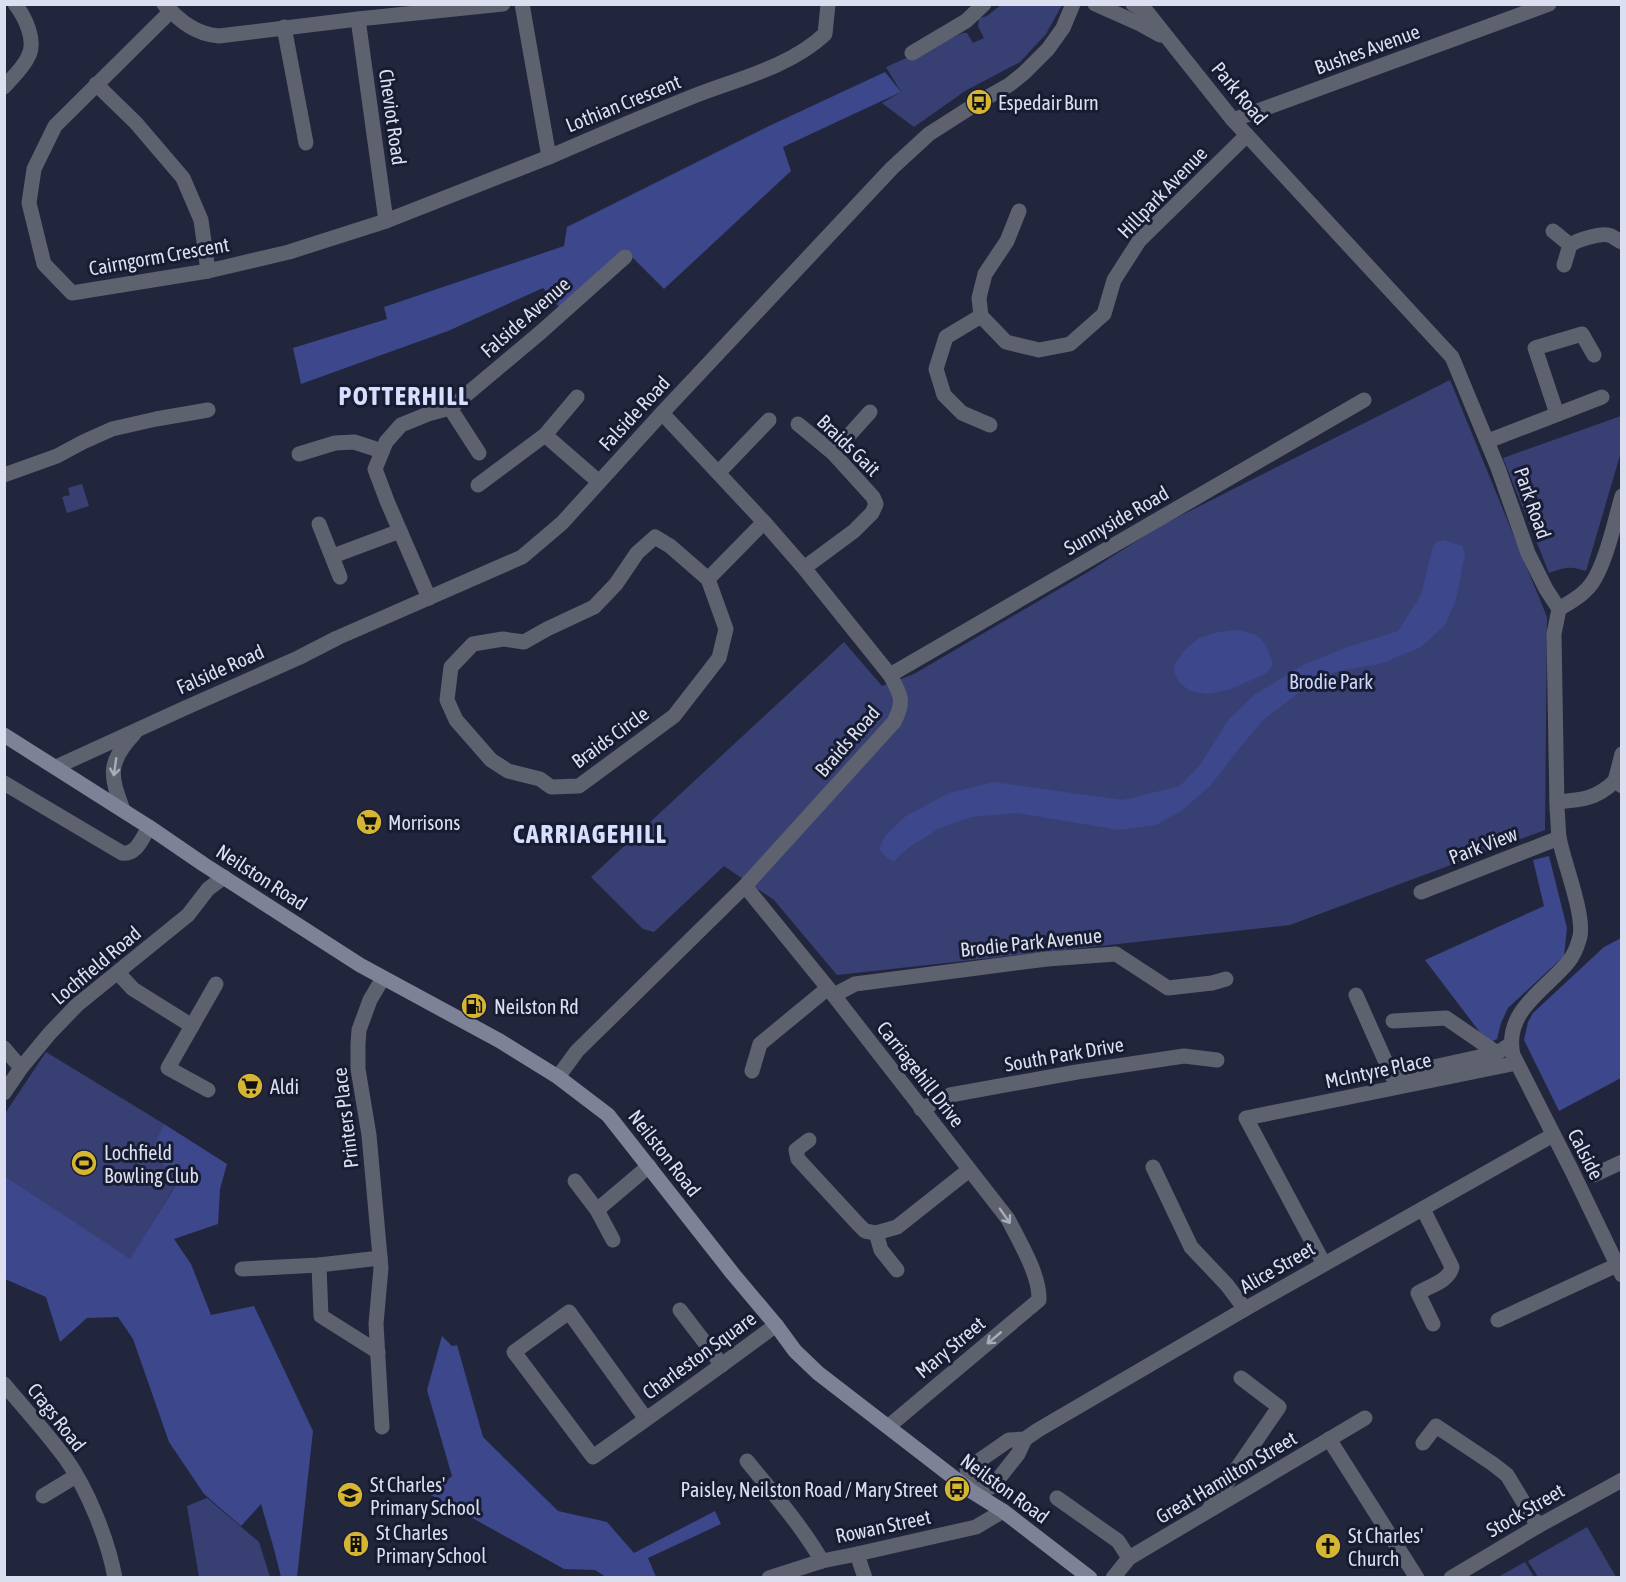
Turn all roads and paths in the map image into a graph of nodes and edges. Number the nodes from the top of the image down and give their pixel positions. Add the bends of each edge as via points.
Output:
1 (15, 4) edge
2 (503, 4) edge
3 (522, 4) edge
4 (828, 4) edge
5 (984, 4) edge
6 (1074, 4) edge
7 (1095, 4) edge
8 (1133, 4) edge
9 (1549, 4) edge
10 (167, 8) edge
11 (358, 19) junction
12 (284, 27) junction
13 (1168, 39) junction
14 (912, 53) dead end
15 (96, 84) junction
16 (4, 87) edge
17 (1233, 120) junction
18 (1247, 135) junction
19 (306, 143) dead end
20 (549, 156) junction
21 (1019, 211) dead end
22 (386, 221) junction
23 (1553, 231) dead end
24 (1622, 242) edge
25 (1570, 245) junction
26 (625, 257) dead end
27 (1564, 265) dead end
28 (208, 271) junction
29 (981, 316) junction
30 (1594, 356) dead end
31 (577, 397) dead end
32 (1602, 397) dead end
33 (1364, 400) dead end
34 (450, 408) junction
35 (208, 410) dead end
36 (870, 412) dead end
37 (662, 413) junction
38 (1557, 414) junction
39 (770, 420) dead end
40 (798, 424) dead end
41 (990, 425) dead end
42 (545, 435) junction
43 (1488, 441) junction
44 (382, 451) junction
45 (478, 453) dead end
46 (833, 453) junction
47 (299, 454) dead end
48 (719, 472) junction
49 (4, 475) edge
50 (599, 482) junction
51 (478, 485) dead end
52 (1622, 496) edge
53 (764, 522) junction
54 (319, 524) dead end
55 (400, 531) junction
56 (333, 556) junction
57 (804, 568) junction
58 (340, 577) dead end
59 (708, 579) junction
60 (429, 598) junction
61 (1559, 609) junction
62 (890, 675) junction
63 (138, 729) junction
64 (4, 735) edge
65 (1622, 754) edge
66 (56, 767) junction
67 (4, 783) edge
68 (1618, 783) edge
69 (1557, 802) junction
70 (123, 810) junction
71 (149, 827) junction
72 (1559, 838) junction
73 (224, 877) junction
74 (745, 886) junction
75 (1421, 892) dead end
76 (118, 973) junction
77 (383, 978) junction
78 (1226, 979) dead end
79 (216, 984) dead end
80 (831, 992) junction
81 (1356, 995) dead end
82 (1393, 1021) dead end
83 (192, 1026) junction
84 (1511, 1044) junction
85 (4, 1048) edge
86 (1497, 1053) junction
87 (1217, 1060) dead end
88 (1517, 1063) junction
89 (21, 1068) junction
90 (752, 1071) dead end
91 (558, 1077) junction
92 (208, 1090) dead end
93 (4, 1093) edge
94 (921, 1109) junction
95 (1553, 1135) junction
96 (809, 1140) dead end
97 (1622, 1161) edge
98 (649, 1166) junction
99 (1153, 1167) dead end
100 (969, 1170) junction
101 (1594, 1175) dead end
102 (575, 1181) dead end
103 (1423, 1209) junction
104 (597, 1210) junction
105 (876, 1233) junction
106 (613, 1240) dead end
107 (380, 1258) junction
108 (1324, 1264) junction
109 (319, 1265) junction
110 (242, 1269) dead end
111 (897, 1270) dead end
112 (1619, 1270) edge
113 (1039, 1300) joint
114 (1245, 1309) junction
115 (680, 1310) dead end
116 (1498, 1320) dead end
117 (1433, 1324) dead end
118 (776, 1325) junction
119 (378, 1352) junction
120 (722, 1365) junction
121 (1241, 1378) dead end
122 (4, 1384) edge
123 (1365, 1418) dead end
124 (646, 1419) junction
125 (889, 1426) junction
126 (382, 1427) dead end
127 (1024, 1439) junction
128 (1329, 1439) junction
129 (1423, 1443) dead end
130 (747, 1461) dead end
131 (76, 1476) junction
132 (1622, 1480) edge
133 (971, 1491) junction
134 (43, 1496) dead end
135 (1057, 1498) dead end
136 (1003, 1511) junction
137 (1205, 1514) junction
138 (1538, 1526) junction
139 (857, 1554) junction
140 (1129, 1558) junction
141 (822, 1561) junction
142 (115, 1578) edge
143 (769, 1578) edge
144 (865, 1578) edge
145 (1090, 1578) edge
146 (1113, 1578) edge
147 (1417, 1578) edge
148 (1451, 1578) edge

1 - 16 street via 32,46 30,55
2 - 11 street
3 - 20 street, Lothian Crescent
4 - 20 street, Lothian Crescent via 825,34 782,63
5 - 14 street via 966,21
6 - 37 street, Falside Road via 1053,42 1024,74 929,134 892,168
7 - 13 street, Park Road
8 - 13 street, Park Road via 1147,12
9 - 17 street, Bushes Avenue
10 - 12 street via 185,24 212,36
10 - 15 street, Cairngorm Crescent
11 - 12 street
11 - 22 street, Cheviot Road
12 - 19 street
13 - 17 street, Park Road
15 - 28 street via 183,178 201,220
15 - 28 street, Cairngorm Crescent via 55,126 34,169 29,203 44,264 72,293
17 - 18 street, Park Road
18 - 29 street, Hillpark Avenue via 1139,241 1114,280 1104,314 1070,344 1039,350 1006,342
18 - 43 street, Park Road via 1452,357
20 - 22 street, Cairngorm Crescent
21 - 29 street via 1007,241 985,274 979,298
22 - 28 street, Cairngorm Crescent via 289,252
23 - 25 street
24 - 25 street via 1603,234
25 - 27 street
26 - 34 street, Falside Avenue
29 - 41 street via 946,337 936,369 944,395 962,412
30 - 38 street via 1582,334 1535,348
31 - 42 street
32 - 38 street
33 - 62 street, Sunnyside Road
34 - 44 street, Falside Avenue via 401,425
34 - 45 street
35 - 49 street via 112,429 57,456
36 - 46 street
37 - 48 street, Braids Road
37 - 50 street, Falside Road
38 - 43 street
39 - 48 street
40 - 46 street, Braids Gait
42 - 50 street
42 - 51 street
43 - 61 street, Park Road via 1528,554
44 - 47 street via 354,442 335,443
44 - 55 street, Falside Avenue via 375,469
46 - 57 street, Braids Gait via 876,504 854,531
48 - 53 street, Braids Road
50 - 60 street, Falside Road via 562,523 522,557
52 - 61 street via 1594,581
53 - 57 street, Braids Road
53 - 59 street
54 - 56 street
55 - 56 street
55 - 60 street, Falside Avenue
56 - 58 street
57 - 62 street, Braids Road
59 - 59 street, Braids Circle via 726,629 719,658 674,716 579,786 551,787 540,779 508,771 491,760 456,720 447,700 451,668 473,644 503,639 524,642 594,608 637,553 655,537
60 - 63 street, Falside Road
61 - 69 street via 1554,634
62 - 74 street, Braids Road via 901,695 894,722
63 - 66 street, Falside Road
63 -> 70 street, Falside Road via 122,746 114,765
64 - 66 main road, Neilston Road
65 - 68 street
66 - 70 main road, Neilston Road
67 - 71 street via 122,853 134,851
68 - 69 street via 1585,799
69 - 72 street
70 - 71 main road, Neilston Road
71 - 73 main road, Neilston Road
72 - 75 street, Park View
72 - 84 street via 1579,914 1580,938 1570,960 1522,1010
73 - 76 street, Lochfield Road via 208,889 188,915
73 - 77 main road, Neilston Road
74 - 80 street, Carriagehill Drive
74 - 91 street, Braids Road via 577,1051
76 - 83 street via 133,989
76 - 89 street, Lochfield Road via 77,1005
77 - 91 main road, Neilston Road
77 - 107 street, Printers Place via 370,1000 358,1044
78 - 80 street, Brodie Park Avenue via 1168,988 1116,954 855,984
79 - 83 street
80 - 90 street, Brodie Park Avenue via 760,1044
80 - 94 street, Carriagehill Drive
81 - 86 street via 1392,1077
82 - 86 street via 1446,1018
83 - 92 street via 168,1068
84 - 86 street
84 - 88 street
85 - 89 street
87 - 94 street, South Park Drive via 1184,1056 1077,1072 950,1095
88 - 95 street, Calside
88 - 108 street, McIntyre Place via 1246,1118
89 - 93 street, Lochfield Road
91 - 98 main road, Neilston Road via 608,1115
94 - 100 street, Carriagehill Drive
95 - 103 street, Alice Street
95 - 112 street, Calside
96 - 105 street via 796,1150 798,1159 865,1231
97 - 101 street
98 - 104 street
98 - 118 main road, Neilston Road
99 - 114 street via 1191,1247
100 - 105 street via 897,1227
100 -> 113 street, Carriagehill Drive via 1008,1219 1027,1255
102 - 104 street
103 - 108 street, Alice Street
103 - 117 street via 1452,1267 1444,1279 1418,1293
104 - 106 street
105 - 111 street via 881,1250
107 - 109 street
107 - 119 street, Printers Place
108 - 114 street, Alice Street
109 - 110 street
109 - 119 street via 321,1316
112 - 116 street, Calside
113 -> 125 street, Mary Street
114 - 127 street, Alice Street
115 - 120 street
118 - 120 street, Charleston Square
118 - 125 main road, Neilston Road via 818,1373
119 - 126 street, Printers Place
120 - 124 street, Charleston Square
121 - 137 street via 1279,1407
122 - 131 street, Crags Road
123 - 128 street, Great Hamilton Street
124 - 124 street, Charleston Square via 593,1457 514,1352 569,1312
125 - 133 main road, Neilston Road
127 - 133 street via 1018,1454 992,1487
127 - 133 street, Alice Street via 1009,1440 967,1469
128 - 137 street, Great Hamilton Street
128 - 147 street
129 - 138 street via 1436,1426 1493,1464 1507,1476
130 - 141 street
131 - 134 street, Crags Road
131 - 142 street, Crags Road via 102,1533
132 - 138 street, Stock Street
133 - 136 main road, Neilston Road
135 - 140 street via 1118,1541
136 - 139 street, Rowan Street via 976,1527
136 - 145 main road, Neilston Road
137 - 140 street, Great Hamilton Street
138 - 148 street, Stock Street
139 - 141 street, Rowan Street
139 - 144 street
140 - 146 street, Great Hamilton Street
141 - 143 street, Rowan Street

